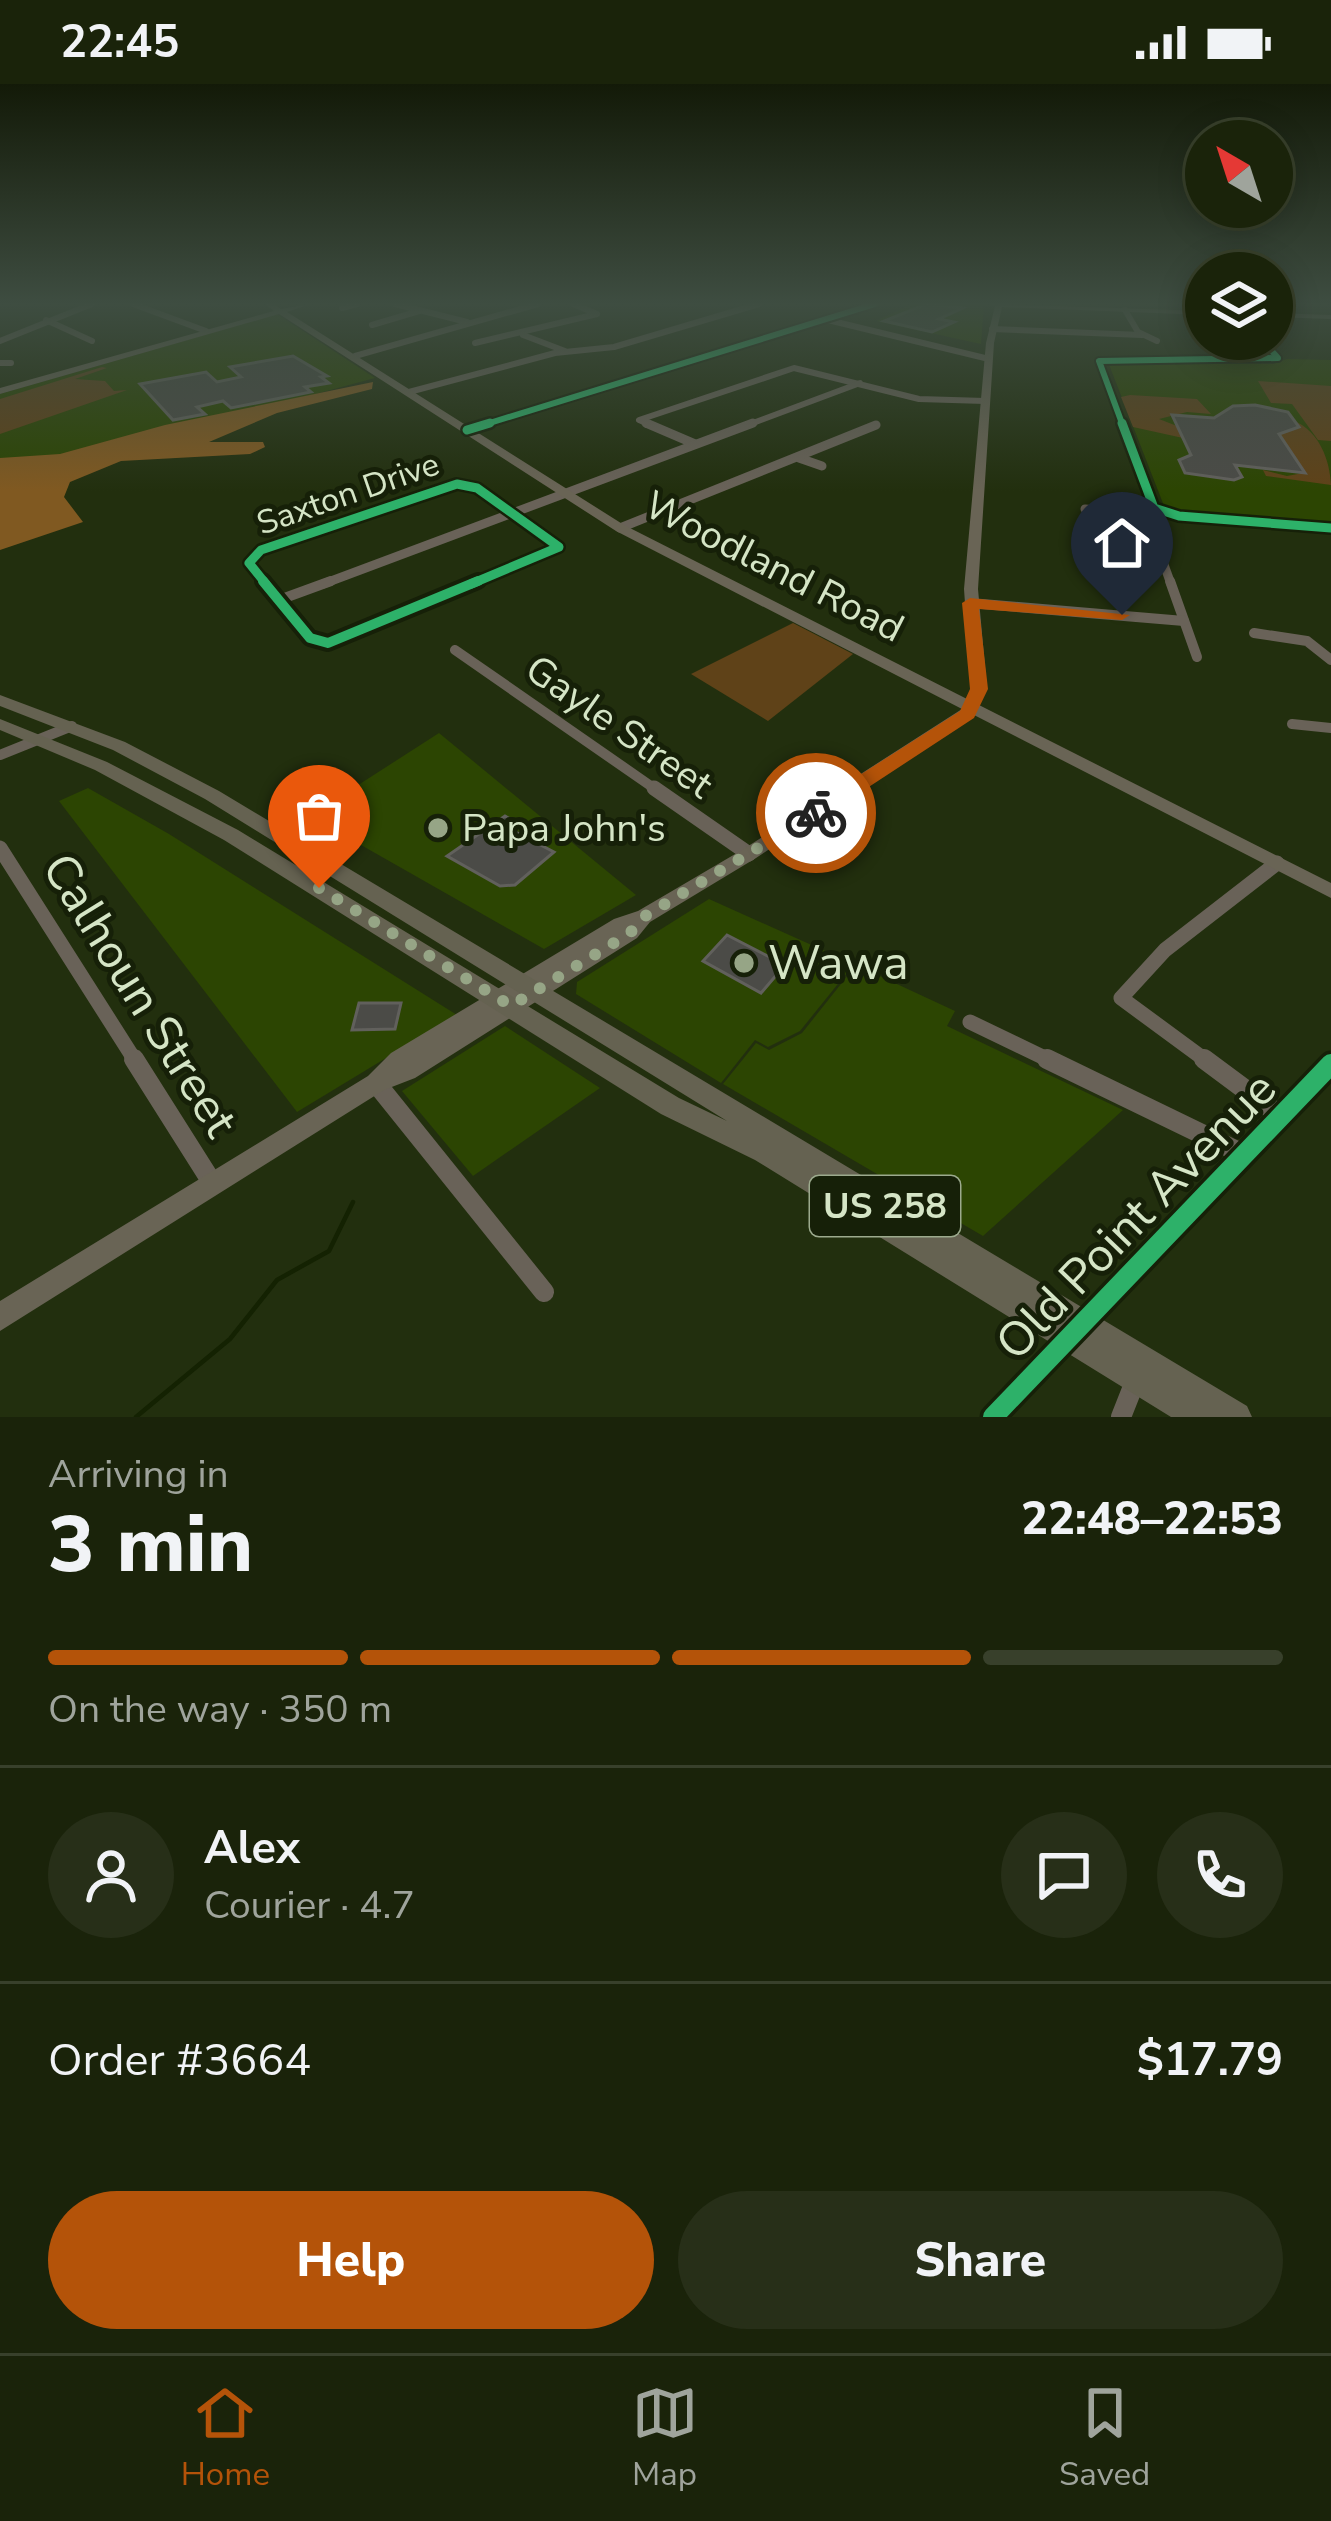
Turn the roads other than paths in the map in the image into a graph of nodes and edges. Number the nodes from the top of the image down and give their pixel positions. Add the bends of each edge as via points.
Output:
1 (76, 366) edge
2 (371, 366) edge
3 (507, 366) joint
4 (676, 366) edge
5 (988, 366) edge
6 (1101, 366) edge
7 (529, 374) dead end
8 (860, 383) junction
9 (0, 388) edge
10 (410, 392) junction
11 (985, 401) junction
12 (876, 425) dead end
13 (467, 430) junction
14 (696, 445) junction
15 (797, 458) junction
16 (822, 466) dead end
17 (563, 494) junction
18 (1084, 509) dead end
19 (512, 512) junction
20 (1164, 513) junction
21 (620, 527) junction
22 (1331, 528) edge
23 (1163, 562) dead end
24 (279, 599) junction
25 (970, 603) junction
26 (1184, 621) junction
27 (1254, 634) dead end
28 (455, 650) dead end
29 (1197, 657) dead end
30 (1331, 660) edge
31 (0, 700) edge
32 (974, 705) junction
33 (0, 724) edge
34 (1292, 724) dead end
35 (72, 726) junction
36 (1331, 728) edge
37 (39, 740) junction
38 (0, 755) edge
39 (0, 848) edge
40 (748, 854) junction
41 (1277, 863) junction
42 (1331, 891) edge
43 (531, 986) junction
44 (505, 1002) junction
45 (970, 1022) dead end
46 (1331, 1064) edge
47 (376, 1083) junction
48 (1282, 1118) junction
49 (1245, 1155) junction
50 (213, 1184) junction
51 (544, 1292) dead end
52 (0, 1317) edge
53 (1076, 1331) junction
54 (1137, 1378) junction
55 (993, 1417) edge
56 (1121, 1417) edge
57 (1201, 1417) edge
58 (1236, 1417) edge

1 - 9 main road
2 - 10 main road, Woodland Road
3 - 7 street
3 - 10 street
4 - 13 street
5 - 11 main road
6 - 20 street via 1152,505
8 - 11 street via 919,399
8 - 14 street
8 - 14 street via 794,368 639,420
10 - 13 main road, Woodland Road
11 - 25 main road
12 - 15 street
13 - 17 main road, Woodland Road
14 - 17 street
15 - 16 street
15 - 21 street
17 - 19 street
17 - 21 main road, Woodland Road
18 - 20 street
19 - 24 street
19 - 24 street, Saxton Drive via 464,484 250,557
19 - 24 street via 560,547 328,643 310,638
20 - 22 street
21 - 32 main road, Woodland Road
23 - 26 street
25 - 26 street
25 - 32 main road
26 - 29 street
27 - 30 street via 1304,640
28 - 40 street, Gayle Street
31 - 35 main road, US 258
32 - 40 main road via 949,730
32 - 41 main road, Woodland Road
33 - 37 main road, US 258
34 - 36 street
35 - 37 street
35 - 43 main road, US 258 via 183,778
37 - 38 street
37 - 44 main road, US 258 via 231,835
39 - 50 street, Calhoun Street
40 - 43 main road via 630,933
41 - 42 main road, Woodland Road
41 - 48 street via 1148,965 1120,998
43 - 44 main road
43 - 53 main road, US 258
44 - 47 main road via 399,1060
44 - 53 main road, US 258 via 670,1106
45 - 49 street
46 - 48 street, Old Point Avenue
47 - 50 main road
47 - 51 street
48 - 49 street, Old Point Avenue
49 - 53 street, Old Point Avenue
50 - 52 main road
53 - 54 main road, US 258
53 - 55 street, Old Point Avenue
53 - 58 main road, US 258
54 - 56 street
54 - 57 main road, US 258

